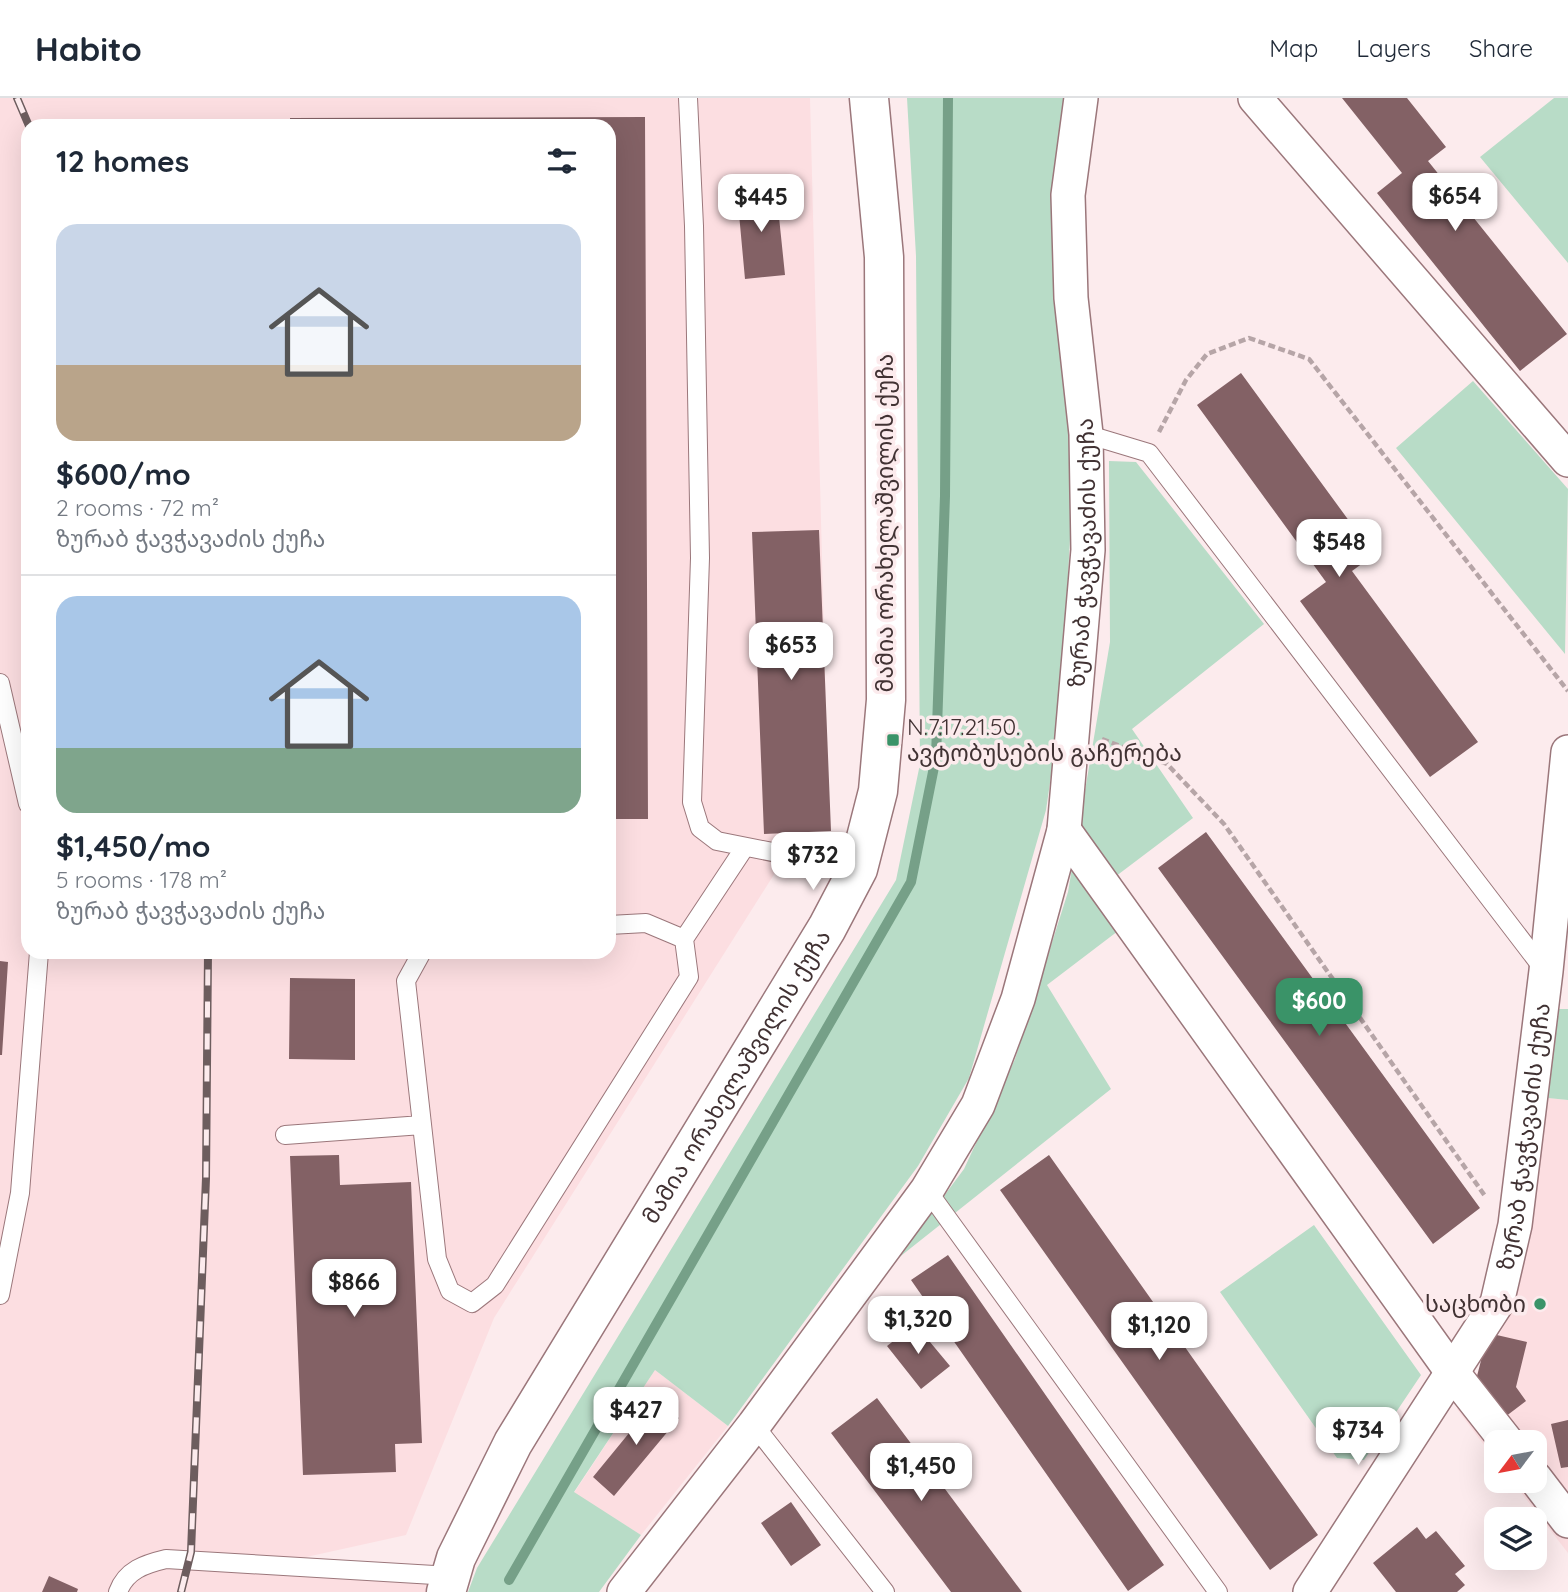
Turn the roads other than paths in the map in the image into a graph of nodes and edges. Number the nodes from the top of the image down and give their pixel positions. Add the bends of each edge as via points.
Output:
1 (688, 98) edge
2 (869, 98) edge
3 (1082, 98) edge
4 (1255, 98) edge
5 (1086, 434) junction
6 (1568, 460) edge
7 (0, 683) edge
8 (1568, 752) edge
9 (21, 774) edge
10 (1064, 830) junction
11 (745, 846) junction
12 (858, 869) junction
13 (616, 925) edge
14 (684, 939) junction
15 (38, 959) edge
16 (418, 959) edge
17 (1546, 971) junction
18 (422, 1125) junction
19 (285, 1135) dead end
20 (927, 1190) junction
21 (0, 1295) edge
22 (1452, 1371) junction
23 (754, 1425) junction
24 (1498, 1430) edge
25 (1547, 1493) edge
26 (1568, 1521) edge
27 (448, 1584) edge
28 (118, 1592) edge
29 (624, 1592) edge
30 (885, 1592) edge
31 (1218, 1592) edge
32 (1310, 1592) edge

1 - 11 lane via 700,558 692,802 700,828 717,841
2 - 12 street, მამია ორახელაშვილის ქუჩა via 884,257 886,700 878,791
3 - 5 street, ზურაბ ჭავჭავაძის ქუჩა via 1068,195 1071,298
4 - 6 street
5 - 10 street, ზურაბ ჭავჭავაძის ქუჩა via 1088,550
5 - 17 lane via 1149,453
7 - 9 lane
8 - 17 street, ზურაბ ჭავჭავაძის ქუჩა
10 - 20 street, ზურაბ ჭავჭავაძის ქუჩა via 1018,999 978,1105
10 - 22 street
11 - 12 lane
11 - 14 lane
12 - 27 street, მამია ორახელაშვილის ქუჩა via 827,928 513,1443 456,1558
13 - 14 lane via 646,923
14 - 18 lane via 689,977 495,1285 472,1303 450,1292 438,1259
15 - 21 lane via 20,1193
16 - 18 lane via 406,981
17 - 22 street, ზურაბ ჭავჭავაძის ქუჩა via 1513,1235 1497,1303
18 - 19 lane
20 - 23 street, ზურაბ ჭავჭავაძის ქუჩა
20 - 31 lane
22 - 24 street
22 - 32 street, ზურაბ ჭავჭავაძის ქუჩა
23 - 29 street, ზურაბ ჭავჭავაძის ქუჩა
23 - 30 lane
25 - 26 street
27 - 28 lane via 166,1559 140,1565

